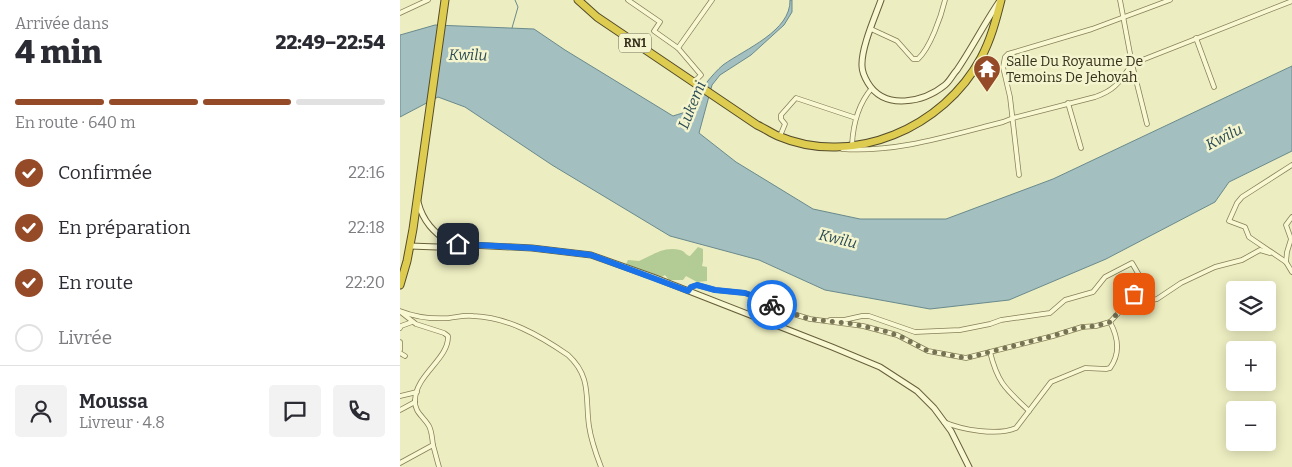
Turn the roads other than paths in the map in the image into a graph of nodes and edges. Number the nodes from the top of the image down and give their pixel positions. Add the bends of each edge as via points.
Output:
1 (428, 0) edge
2 (445, 0) edge
3 (578, 0) edge
4 (628, 0) edge
5 (712, 0) edge
6 (881, 0) edge
7 (944, 0) edge
8 (1000, 0) edge
9 (1120, 0) edge
10 (1170, 0) edge
11 (1292, 1) edge
12 (400, 13) edge
13 (1124, 18) junction
14 (871, 29) junction
15 (1196, 38) junction
16 (678, 48) junction
17 (1132, 64) junction
18 (694, 83) junction
19 (1214, 87) dead end
20 (872, 88) junction
21 (1068, 103) junction
22 (856, 118) junction
23 (1013, 118) junction
24 (1147, 124) dead end
25 (780, 136) junction
26 (814, 145) junction
27 (852, 145) junction
28 (1081, 148) dead end
29 (1292, 165) edge
30 (1020, 175) dead end
31 (417, 196) junction
32 (1292, 217) edge
33 (450, 244) junction
34 (410, 246) junction
35 (1270, 253) junction
36 (1286, 262) junction
37 (1292, 272) edge
38 (400, 285) edge
39 (688, 291) junction
40 (1137, 304) junction
41 (400, 312) edge
42 (828, 321) junction
43 (412, 322) junction
44 (1110, 322) junction
45 (400, 328) edge
46 (400, 342) edge
47 (400, 351) edge
48 (990, 352) junction
49 (405, 356) dead end
50 (417, 392) junction
51 (400, 396) edge
52 (415, 402) junction
53 (400, 410) edge
54 (1029, 411) junction
55 (944, 422) junction
56 (433, 445) junction
57 (400, 463) edge
58 (440, 467) edge
59 (601, 467) edge
60 (968, 467) edge

1 - 12 street
2 - 31 highway
3 - 18 highway, RN1 via 597,18
4 - 16 street via 660,22 654,31
5 - 16 street
6 - 14 main road
7 - 14 street via 923,55 918,59 913,59 897,42
8 - 20 main road via 947,84 917,100 897,101 880,96
8 - 27 highway, RN1 via 996,21 981,58 954,95 903,132
9 - 13 street
10 - 13 street
11 - 15 street
13 - 17 street
13 - 23 street via 1008,54 1002,67
14 - 20 main road via 862,55 862,67
15 - 17 street
15 - 19 street
16 - 18 street via 701,75
17 - 21 street via 1108,93
17 - 24 street
18 - 25 highway, RN1 via 726,106
20 - 22 street
21 - 23 street
21 - 28 street
22 - 25 street via 796,98 781,115 785,124
22 - 27 street
23 - 26 street via 885,148 846,149
23 - 30 street
25 - 26 highway, RN1
26 - 27 highway, RN1
29 - 35 street via 1242,197 1229,217 1228,221 1245,227 1249,237
31 - 33 main road via 426,223
31 - 34 highway
32 - 36 street via 1286,225 1291,239
33 - 34 main road
33 - 39 main road via 591,255
34 - 38 highway
35 - 36 street
35 - 40 street via 1260,250 1242,260 1222,264 1181,283 1157,299
36 - 37 street
39 - 42 street via 693,285 745,293 790,313
39 - 55 main road via 880,367 916,391
40 - 42 street via 1134,292 1139,275 1132,263 1105,277 1093,292 1064,300 1050,312 990,324 915,332 869,316
40 - 44 street via 1121,309
41 - 43 street
41 - 59 street via 434,318 470,315 495,318 524,329 568,355 585,379 590,433
42 - 48 street via 888,332 928,351 957,357
43 - 45 street
43 - 50 street via 448,336 444,349
44 - 48 street
44 - 54 street via 1118,346 1110,368 1085,368 1059,377 1051,382
46 - 47 street
47 - 49 street
48 - 54 street via 998,378
50 - 51 street
50 - 52 street
52 - 53 street
52 - 56 street via 419,414 429,426
54 - 55 street via 1016,428 1010,430 966,429
55 - 60 main road via 960,446
56 - 57 street
56 - 58 street

